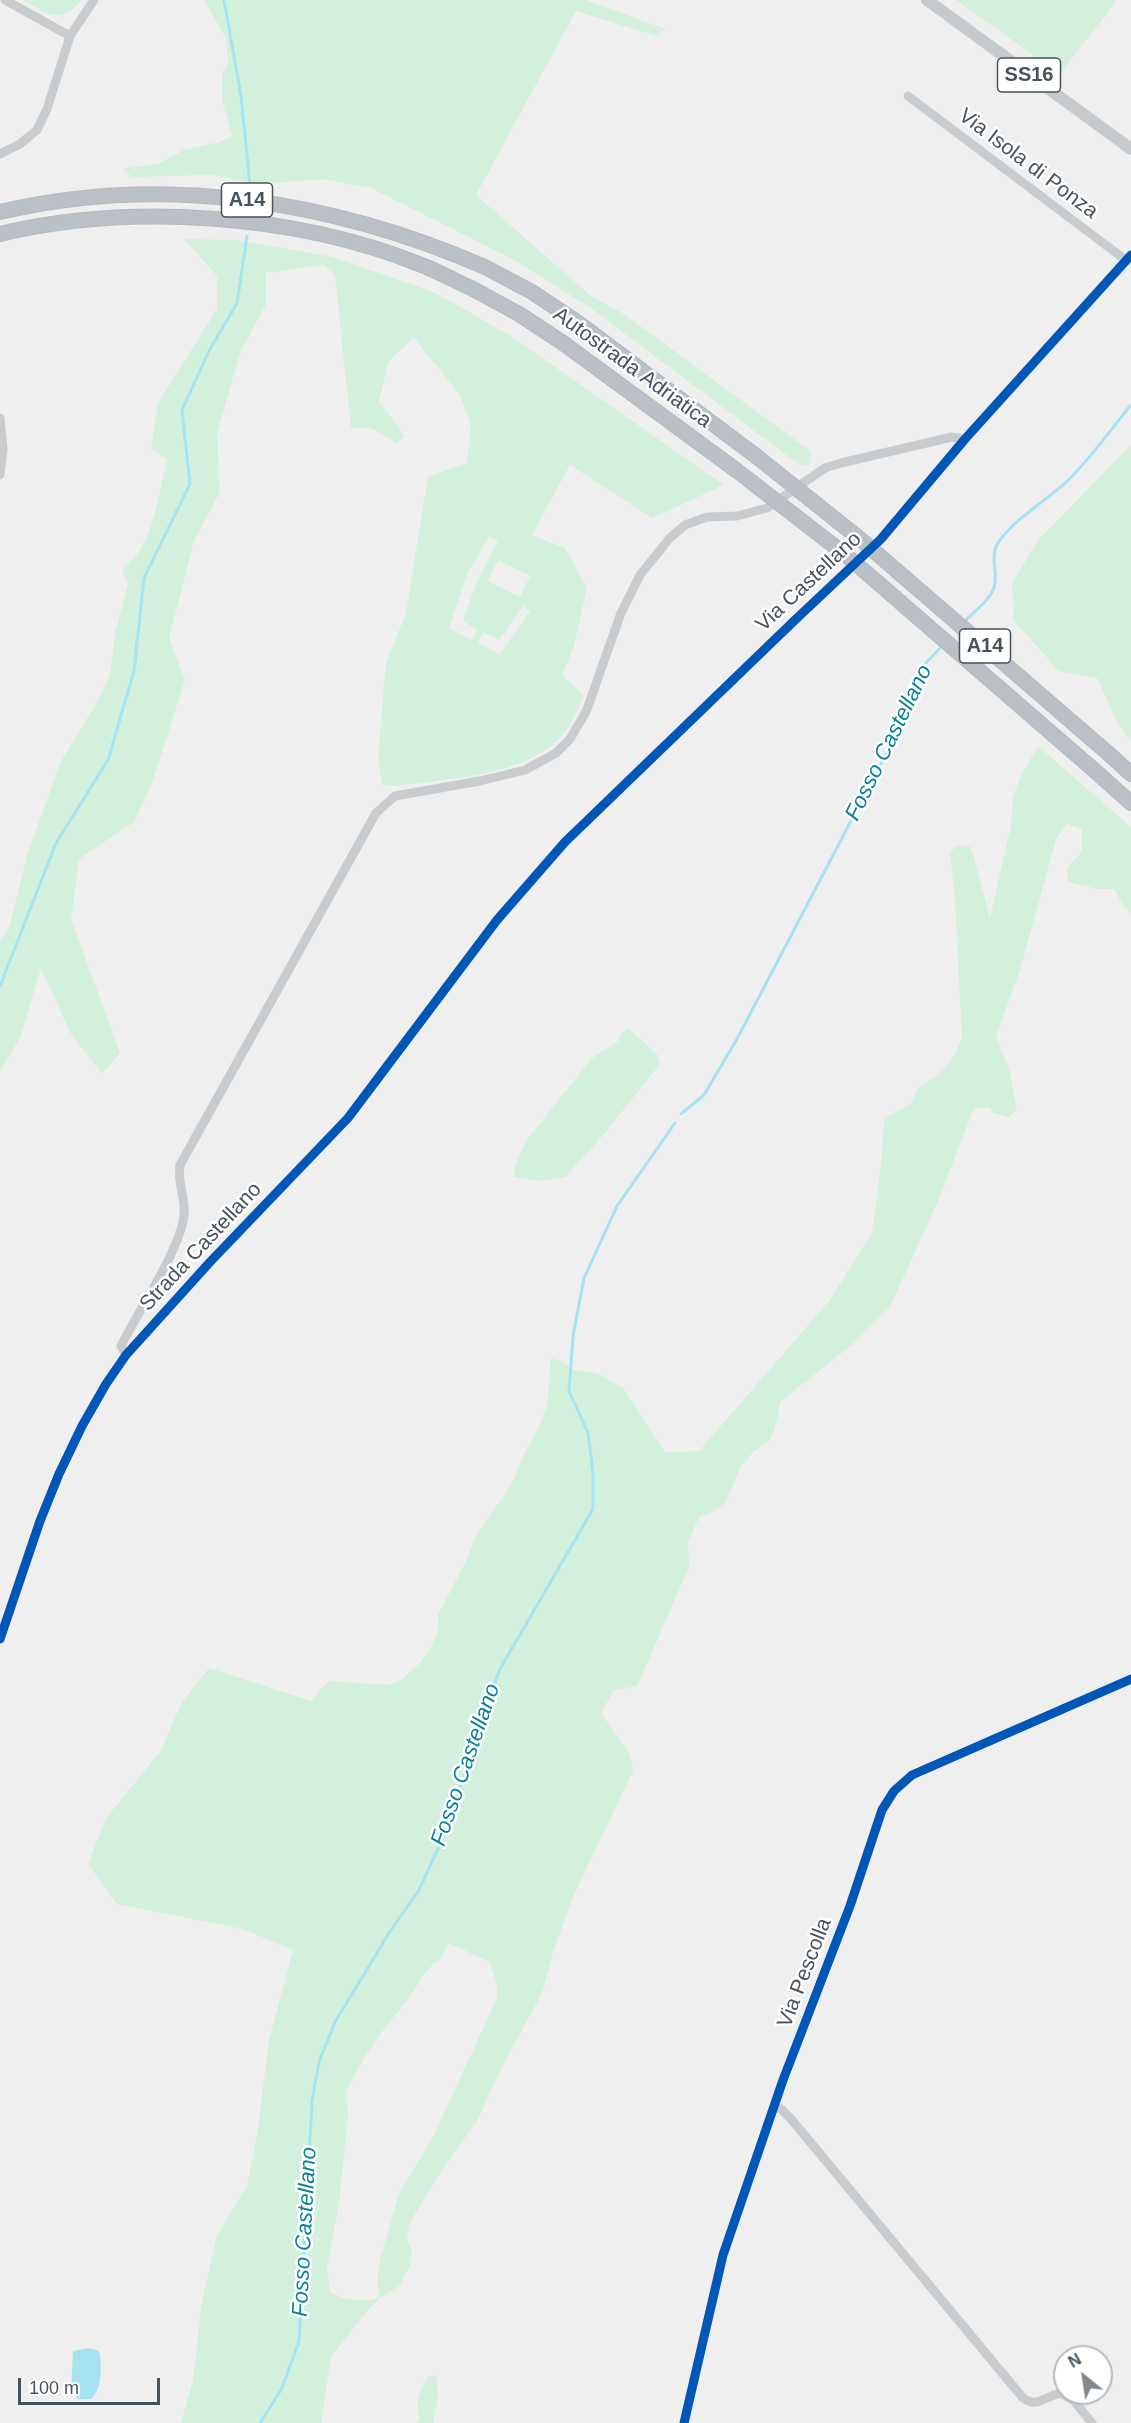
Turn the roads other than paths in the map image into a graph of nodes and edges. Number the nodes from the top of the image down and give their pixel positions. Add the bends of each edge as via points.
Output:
1 (5, 0) edge
2 (94, 0) edge
3 (927, 0) edge
4 (70, 36) junction
5 (908, 96) dead end
6 (1131, 149) edge
7 (0, 154) edge
8 (0, 212) edge
9 (0, 234) edge
10 (1129, 258) edge
11 (0, 418) edge
12 (965, 439) junction
13 (0, 475) edge
14 (1131, 774) edge
15 (1131, 803) edge
16 (497, 920) joint
17 (126, 1355) junction
18 (0, 1640) edge
19 (1131, 1679) edge
20 (774, 2106) junction
21 (684, 2423) edge
22 (1092, 2423) edge

1 - 4 street
2 - 4 street
3 - 6 main road, SS16
4 - 7 street via 37,130
5 - 10 street, Via Isola di Ponza
8 - 14 highway, Autostrada Adriatica / A14, bridge via 104,196 151,194 241,199 364,222 435,245 485,267 577,322 756,456 860,539
9 - 15 highway, Autostrada Adriatica / A14, bridge via 77,220 132,216 207,218 327,237 419,264 473,289 563,344 847,556
10 - 12 street, Via Castellano
11 - 13 street
12 - 16 street, Via Castellano via 881,539 565,842
12 - 17 street, Strada Castellano via 952,437 833,465 766,508 737,516 707,517 685,525 640,575 621,613 586,712 570,739 556,753 525,770 395,796 376,813 185,1154 178,1179 184,1201 179,1235 121,1346
16 - 17 street, Strada Castellano via 348,1118
17 - 18 street, Strada Castellano via 82,1426 59,1474
19 - 20 street, Via Pescolla via 912,1775 894,1791 882,1810
20 - 21 street, Via Pescolla via 723,2255
20 - 22 street via 791,2118 1023,2398 1036,2403 1061,2393 1074,2401

